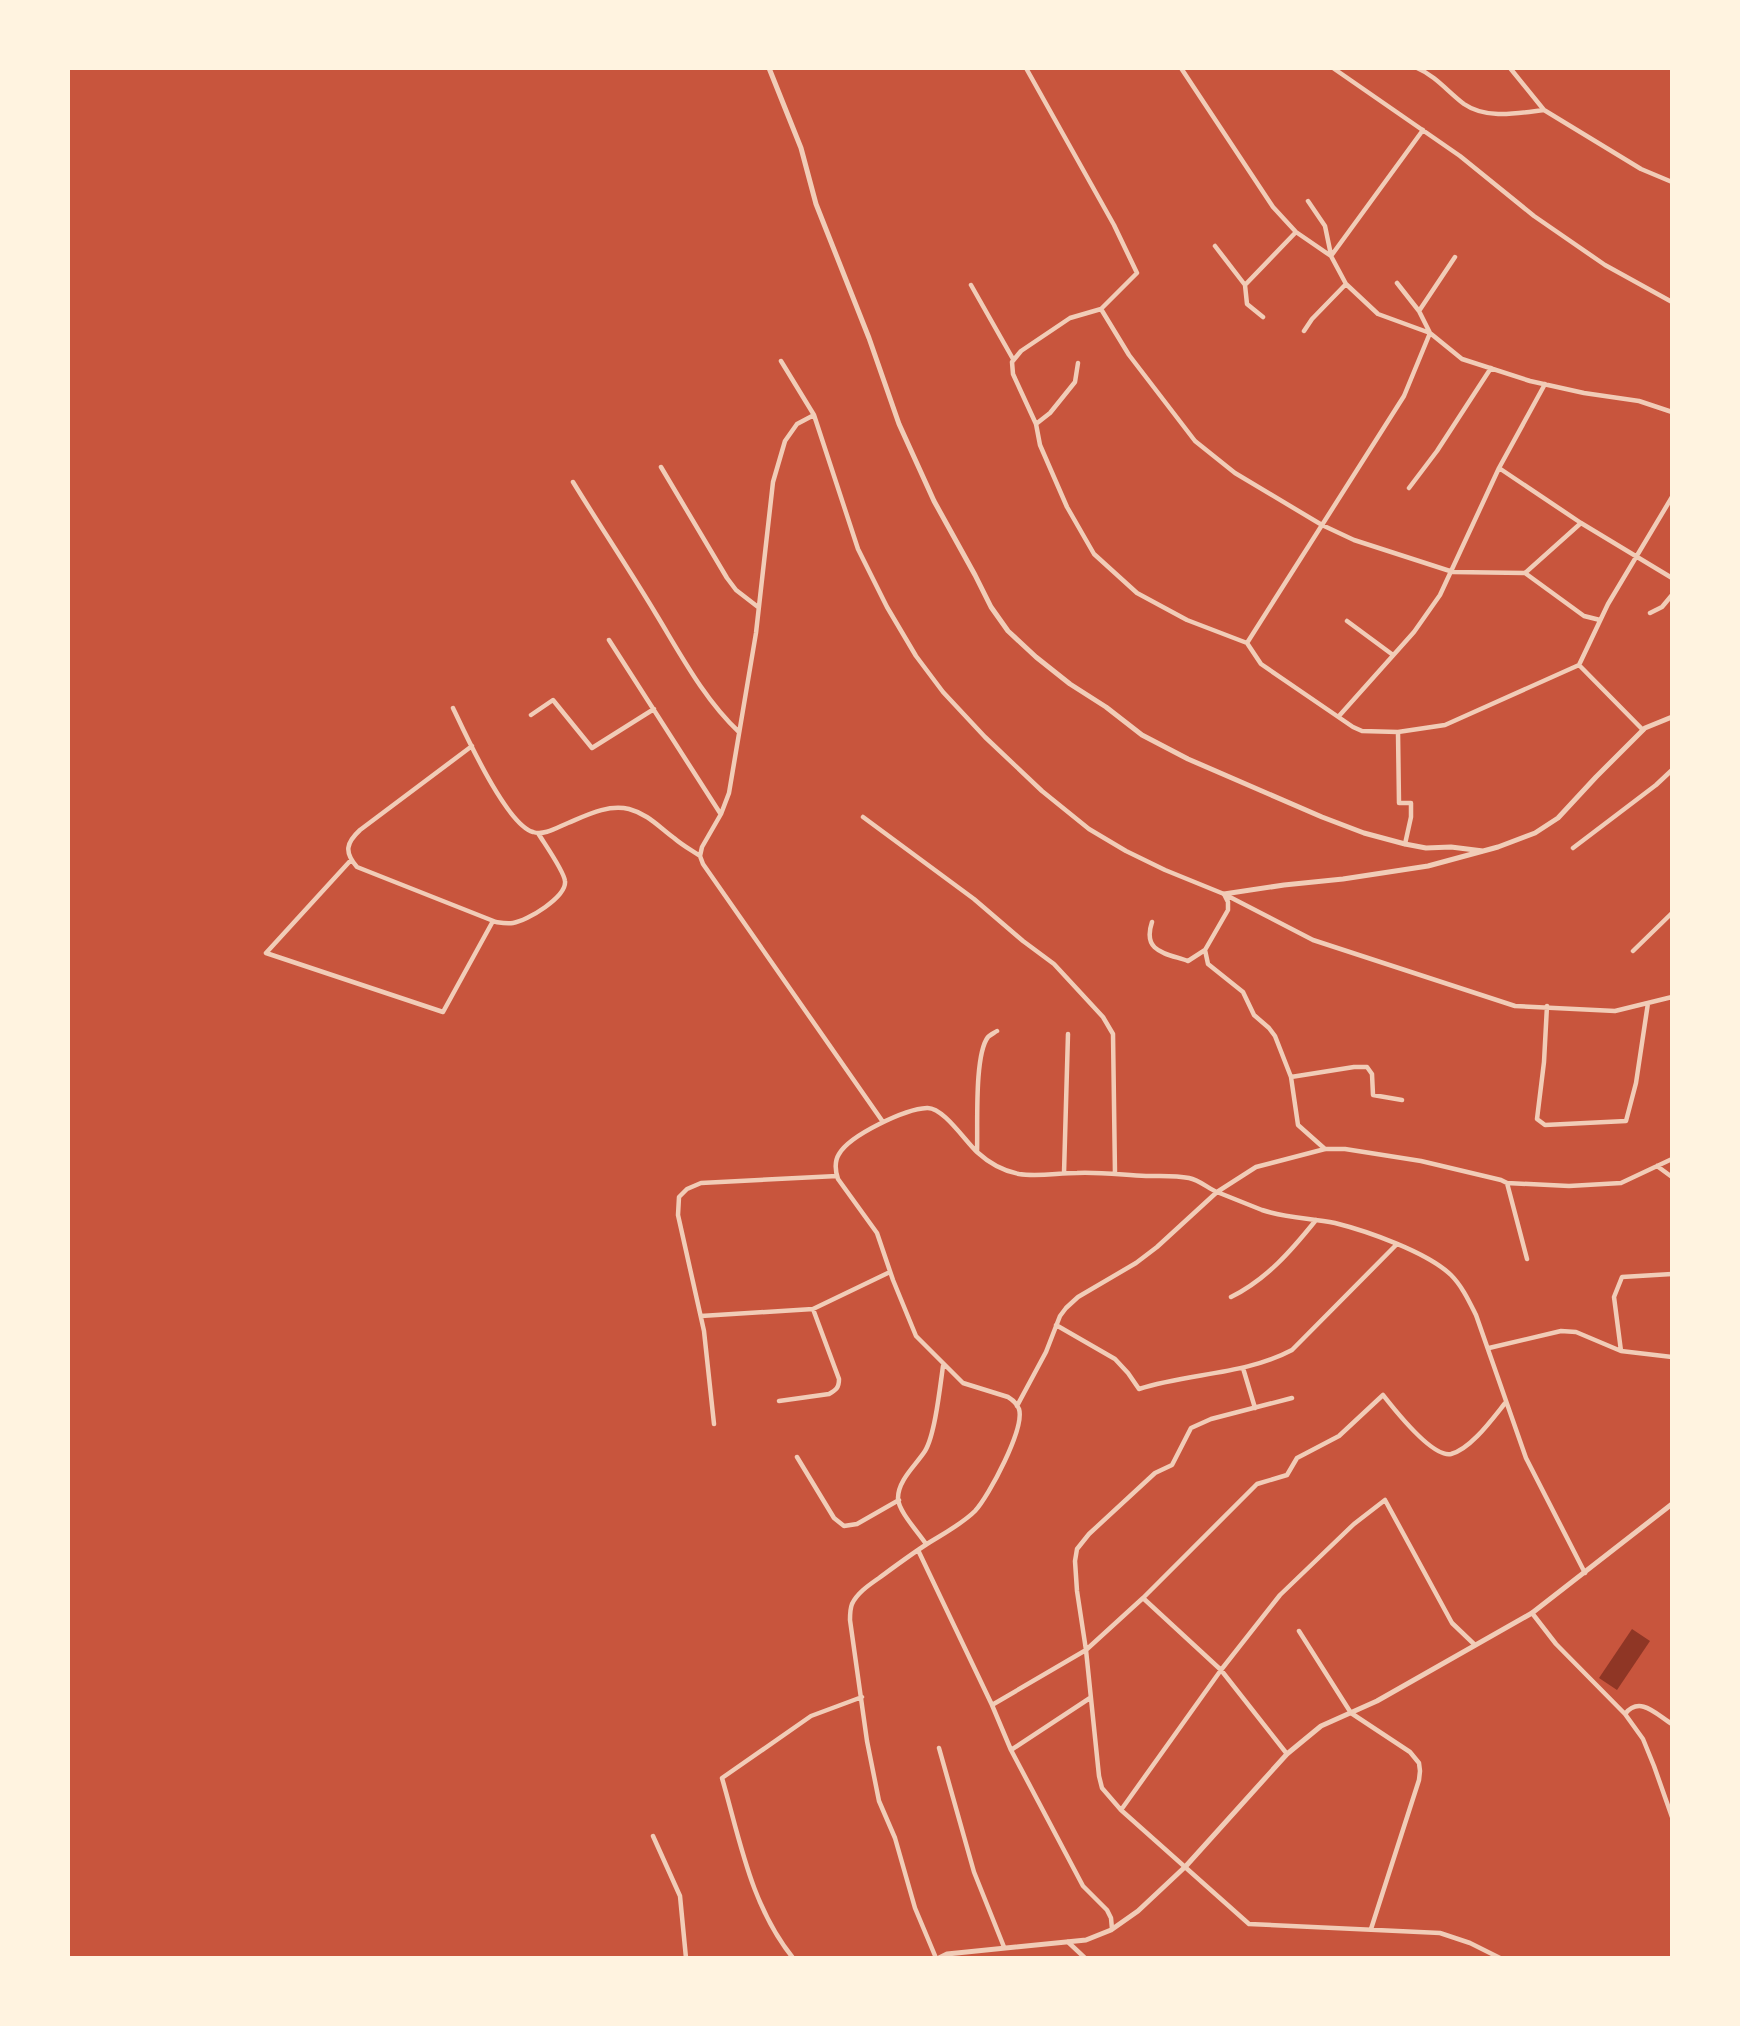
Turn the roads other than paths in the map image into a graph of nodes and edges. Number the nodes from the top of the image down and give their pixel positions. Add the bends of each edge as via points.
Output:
1 (769, 68) edge
2 (1026, 68) edge
3 (1181, 68) edge
4 (1417, 68) edge
5 (1510, 68) edge
6 (1337, 69) edge
7 (1544, 110) junction
8 (1423, 130) junction
9 (1672, 182) edge
10 (1308, 201) dead end
11 (1296, 232) junction
12 (1215, 246) dead end
13 (1331, 256) junction
14 (1455, 257) dead end
15 (1346, 284) junction
16 (1397, 284) dead end
17 (971, 285) dead end
18 (1245, 285) junction
19 (1672, 302) edge
20 (1101, 309) junction
21 (1419, 311) junction
22 (1263, 317) dead end
23 (1304, 331) dead end
24 (1430, 333) junction
25 (1013, 359) junction
26 (781, 361) dead end
27 (1078, 363) dead end
28 (1491, 368) junction
29 (1545, 384) junction
30 (1672, 412) edge
31 (814, 415) junction
32 (1036, 424) junction
33 (661, 467) dead end
34 (1499, 468) junction
35 (572, 482) dead end
36 (1409, 488) dead end
37 (1672, 497) edge
38 (1581, 523) junction
39 (1322, 525) junction
40 (1636, 556) junction
41 (1450, 571) junction
42 (1525, 573) junction
43 (1672, 578) edge
44 (1672, 595) edge
45 (759, 608) junction
46 (1650, 613) dead end
47 (1600, 620) junction
48 (1347, 621) dead end
49 (609, 640) dead end
50 (1247, 643) junction
51 (1393, 655) junction
52 (1579, 665) junction
53 (453, 708) dead end
54 (654, 709) junction
55 (531, 715) dead end
56 (1339, 716) junction
57 (1672, 717) edge
58 (1643, 730) junction
59 (1398, 732) junction
60 (740, 733) junction
61 (472, 746) junction
62 (1672, 770) edge
63 (721, 814) junction
64 (863, 817) dead end
65 (538, 833) junction
66 (1405, 844) junction
67 (1573, 848) dead end
68 (1483, 851) junction
69 (700, 856) junction
70 (351, 860) junction
71 (1224, 894) junction
72 (1672, 913) edge
73 (493, 920) junction
74 (1152, 922) dead end
75 (1205, 950) junction
76 (1633, 951) dead end
77 (1672, 998) edge
78 (1648, 1002) junction
79 (1547, 1006) junction
80 (997, 1031) dead end
81 (1068, 1034) dead end
82 (1292, 1077) junction
83 (1402, 1100) dead end
84 (884, 1122) junction
85 (1325, 1149) junction
86 (977, 1153) junction
87 (1672, 1159) edge
88 (1657, 1166) junction
89 (1064, 1173) junction
90 (1115, 1174) junction
91 (837, 1176) junction
92 (1672, 1177) edge
93 (1507, 1183) junction
94 (1217, 1192) junction
95 (1316, 1220) junction
96 (1396, 1244) junction
97 (1527, 1259) dead end
98 (890, 1272) junction
99 (1672, 1275) edge
100 (1231, 1297) dead end
101 (813, 1308) junction
102 (701, 1316) junction
103 (1056, 1325) junction
104 (1489, 1348) junction
105 (1621, 1351) junction
106 (1672, 1357) edge
107 (944, 1365) junction
108 (1243, 1368) junction
109 (1292, 1398) dead end
110 (779, 1401) dead end
111 (1506, 1402) junction
112 (1017, 1406) junction
113 (1255, 1408) junction
114 (714, 1424) dead end
115 (797, 1457) dead end
116 (899, 1500) junction
117 (1672, 1504) edge
118 (926, 1544) junction
119 (918, 1550) junction
120 (1585, 1573) junction
121 (1143, 1598) junction
122 (1532, 1614) junction
123 (1299, 1631) dead end
124 (1475, 1645) junction
125 (1086, 1650) junction
126 (1221, 1670) junction
127 (862, 1697) junction
128 (1090, 1698) junction
129 (992, 1705) junction
130 (1351, 1713) junction
131 (1625, 1714) junction
132 (1672, 1724) edge
133 (939, 1748) dead end
134 (1011, 1750) junction
135 (1287, 1754) junction
136 (1121, 1810) junction
137 (1672, 1817) edge
138 (653, 1836) dead end
139 (1186, 1866) junction
140 (1112, 1929) junction
141 (1371, 1929) junction
142 (1068, 1942) junction
143 (1004, 1947) junction
144 (686, 1958) edge
145 (793, 1958) edge
146 (937, 1958) edge
147 (1085, 1958) edge
148 (1500, 1958) edge

1 - 66 street via 899,424 934,501 999,620 1070,684 1142,735 1322,817
2 - 20 street via 1137,273
3 - 11 street via 1273,207
4 - 7 street via 1477,111 1502,115
5 - 7 street
6 - 8 street
7 - 9 street via 1641,169
8 - 13 street
8 - 19 street via 1534,216 1605,265
10 - 13 street via 1325,226
11 - 13 street
11 - 18 street
12 - 18 street
13 - 15 street
14 - 21 street
15 - 23 street
15 - 24 street via 1378,314
16 - 21 street
17 - 25 street
18 - 22 street via 1247,304
20 - 25 street via 1070,318
20 - 39 street via 1129,355 1195,441 1235,473
21 - 24 street
24 - 28 street via 1462,359
24 - 39 street via 1405,396
25 - 32 street via 1011,369
26 - 31 street
27 - 32 street via 1075,382
28 - 29 street
28 - 36 street
29 - 30 street via 1639,401
29 - 34 street
31 - 45 street via 797,424 780,456
31 - 71 street via 858,549 916,656 943,692 1042,791 1089,829 1165,870
32 - 50 street via 1040,445 1094,554 1137,593 1187,620
33 - 45 street via 727,578
34 - 38 street
34 - 41 street
35 - 60 street via 680,655
37 - 40 street
38 - 40 street
38 - 42 street
39 - 41 street
39 - 50 street
40 - 43 street
40 - 47 street
41 - 42 street
41 - 51 street via 1440,594
42 - 47 street via 1584,616
44 - 46 street
45 - 60 street
47 - 52 street
48 - 51 street
49 - 54 street
50 - 56 street via 1261,664
51 - 56 street
52 - 58 street
52 - 59 street via 1445,725
53 - 61 street
54 - 55 street via 592,748 553,700
54 - 63 street
56 - 59 street via 1358,730
57 - 58 street
58 - 68 street via 1558,818 1535,833
59 - 66 street via 1399,803 1411,803 1412,817
60 - 63 street
61 - 65 street via 511,814 524,828
61 - 70 street via 360,830 350,840
62 - 67 street
63 - 69 street
64 - 90 street via 1054,964 1103,1017 1113,1034
65 - 69 street via 601,809 628,809 653,819
65 - 73 street via 565,879 564,888 544,908 520,921
66 - 68 street
68 - 71 street via 1428,866
69 - 84 street
70 - 73 street via 357,867
70 - 73 street via 266,953 443,1012
71 - 75 street via 1228,911
71 - 79 street via 1313,940 1515,1006
72 - 76 street
74 - 75 street via 1148,933 1154,947 1188,961
75 - 82 street via 1208,964 1243,992 1254,1015 1272,1032
77 - 78 street
78 - 79 street via 1615,1011
78 - 79 street via 1626,1121 1545,1125 1536,1119
80 - 86 street via 989,1036 979,1062
81 - 89 street
82 - 83 street via 1367,1067 1373,1095
82 - 85 street via 1298,1125
84 - 86 street via 932,1108 943,1114
84 - 91 street via 839,1153
85 - 93 street via 1421,1161
85 - 94 street via 1256,1167
86 - 89 street via 996,1167 1019,1174
87 - 88 street
88 - 92 street
88 - 93 street via 1621,1183
89 - 90 street
90 - 94 street via 1191,1178
91 - 98 street via 877,1233
91 - 102 street via 701,1183 682,1192 678,1216
93 - 97 street
94 - 95 street via 1265,1211
94 - 103 street via 1147,1255 1078,1297
95 - 96 street
95 - 100 street via 1265,1277
96 - 104 street via 1416,1251 1452,1276 1465,1293
96 - 108 street via 1292,1350
98 - 101 street
98 - 107 street via 916,1336
99 - 105 street via 1622,1277 1614,1297
101 - 102 street
101 - 110 street via 839,1386 829,1394
102 - 114 street
103 - 108 street via 1115,1359 1139,1390
103 - 112 street
104 - 105 street via 1564,1330
104 - 111 street
105 - 106 street
107 - 112 street via 963,1382 1008,1397
107 - 116 street via 927,1448 909,1472
108 - 113 street
109 - 113 street
111 - 120 street via 1526,1458
111 - 121 street via 1469,1443 1441,1454 1382,1395 1339,1436 1297,1458 1287,1475 1257,1484
112 - 118 street via 1017,1432 984,1500 966,1519
113 - 125 street via 1191,1429 1172,1465 1155,1473 1081,1542 1075,1560
115 - 116 street via 834,1518 844,1526 857,1524
116 - 118 street
117 - 120 street
118 - 119 street
119 - 127 street via 865,1588 851,1606
119 - 129 street
120 - 122 street
121 - 125 street
121 - 126 street
122 - 124 street
122 - 131 street
123 - 130 street
124 - 126 street via 1452,1623 1385,1500 1280,1595
124 - 130 street
125 - 128 street
125 - 129 street
126 - 135 street
126 - 136 street
127 - 145 street via 811,1716 722,1778 751,1884 778,1939
127 - 146 street via 879,1801
128 - 134 street
128 - 136 street via 1102,1788
129 - 134 street
130 - 135 street via 1321,1726
130 - 141 street via 1410,1752 1420,1771
131 - 132 street via 1629,1708 1645,1706
131 - 137 street via 1643,1739
133 - 143 street via 974,1872
134 - 140 street via 1083,1886 1107,1910
135 - 139 street
136 - 139 street
138 - 144 street via 680,1896
139 - 140 street
139 - 141 street via 1249,1924
140 - 142 street
141 - 148 street via 1440,1933
142 - 143 street
142 - 147 street
143 - 146 street

